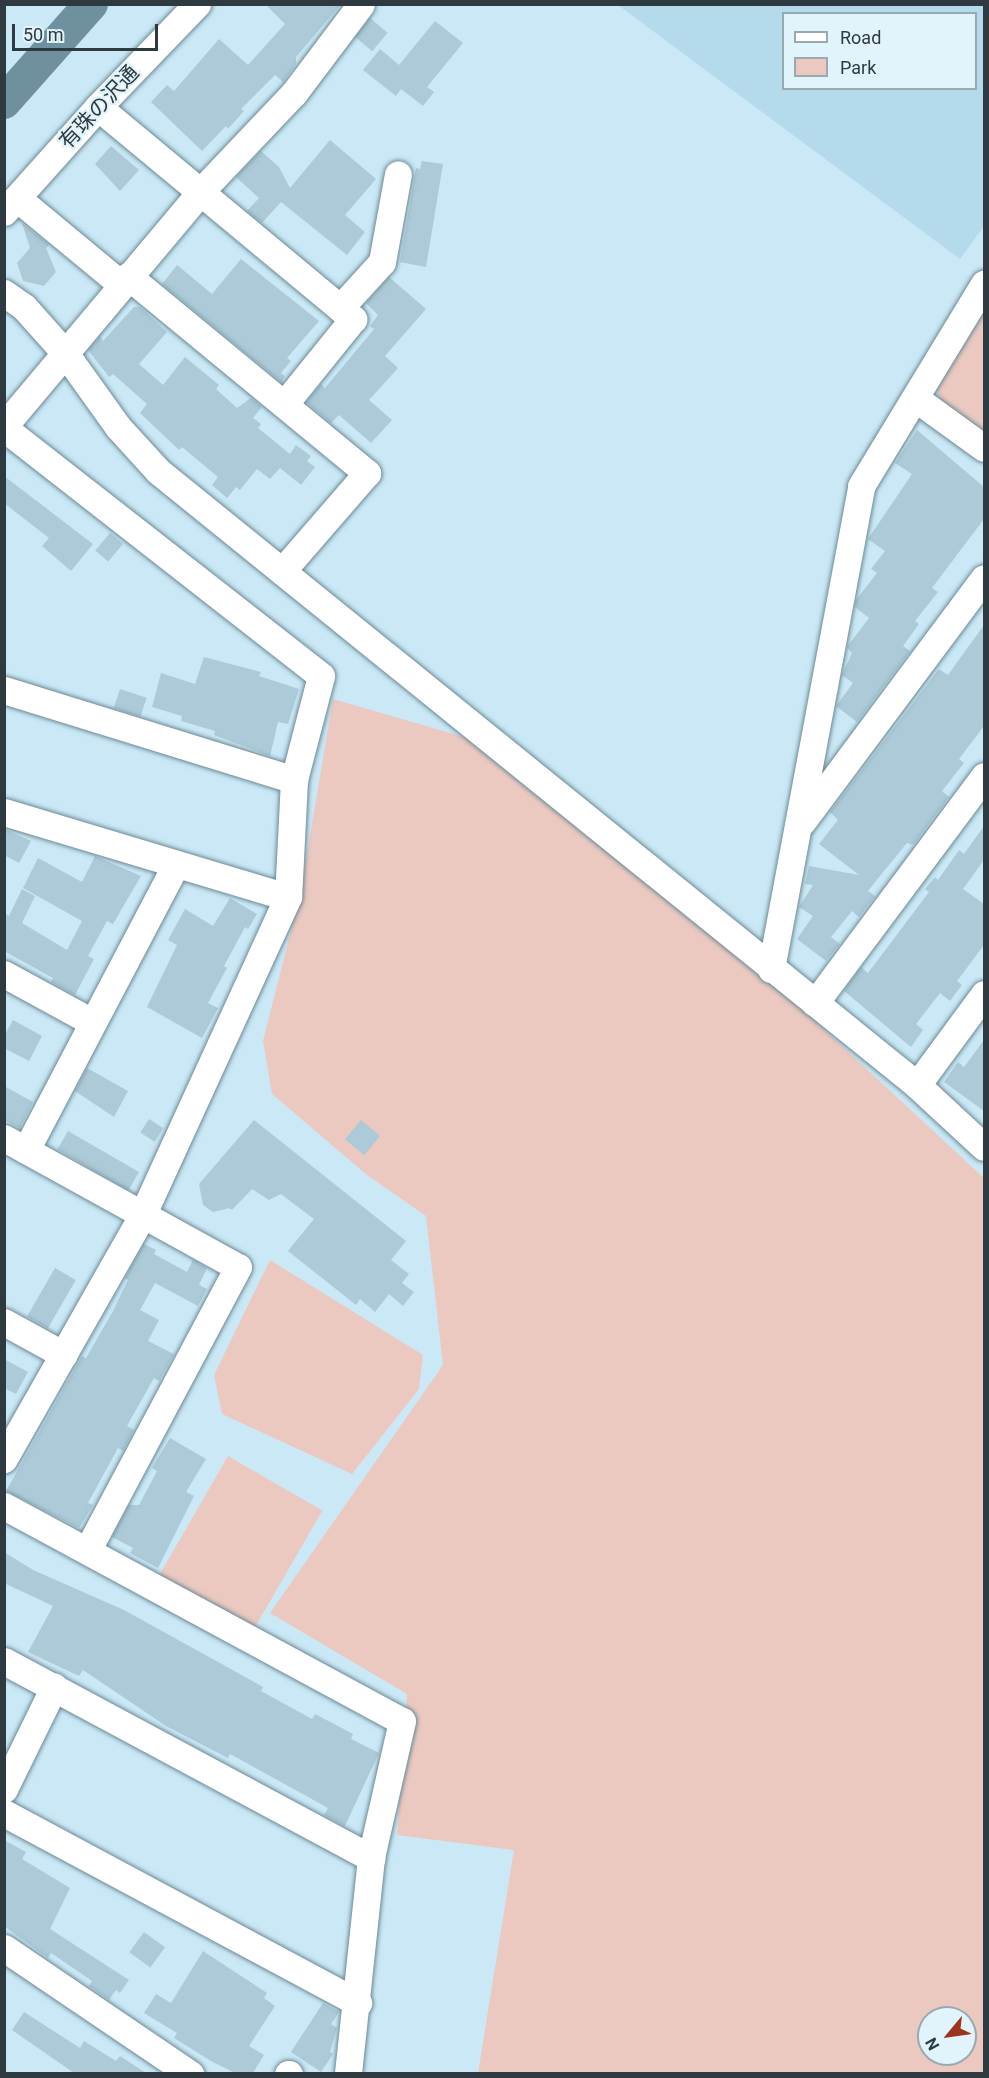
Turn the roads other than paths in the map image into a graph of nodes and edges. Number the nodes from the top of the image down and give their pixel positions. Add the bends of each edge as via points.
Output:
1 (197, 4) edge
2 (361, 4) edge
3 (98, 107) junction
4 (398, 174) dead end
5 (201, 191) junction
6 (11, 205) edge
7 (125, 280) junction
8 (984, 284) edge
9 (4, 293) edge
10 (340, 308) junction
11 (65, 353) junction
12 (915, 398) junction
13 (286, 402) junction
14 (4, 427) edge
15 (984, 448) edge
16 (282, 570) junction
17 (984, 578) edge
18 (4, 690) edge
19 (984, 776) edge
20 (294, 780) junction
21 (4, 812) edge
22 (798, 828) junction
23 (176, 864) junction
24 (288, 897) junction
25 (771, 969) junction
26 (4, 974) edge
27 (984, 994) edge
28 (815, 1004) junction
29 (92, 1022) junction
30 (917, 1084) junction
31 (15, 1144) edge
32 (984, 1147) edge
33 (143, 1214) junction
34 (4, 1323) edge
35 (64, 1355) junction
36 (4, 1458) edge
37 (4, 1506) edge
38 (88, 1549) junction
39 (4, 1661) edge
40 (54, 1687) junction
41 (4, 1789) edge
42 (4, 1813) edge
43 (371, 1858) junction
44 (4, 1948) edge
45 (358, 2003) junction
46 (190, 2073) edge
47 (348, 2073) edge

1 - 3 street, 有珠の沢通
2 - 5 street via 294,93
3 - 5 street
3 - 6 street, 有珠の沢通
4 - 10 street via 382,261
5 - 7 street
5 - 10 street
6 - 7 street
7 - 11 street
7 - 13 street
8 - 12 street
9 - 11 street via 24,308
10 - 13 street via 353,319
11 - 14 street
11 - 16 street via 118,427 158,471
12 - 15 street
12 - 22 street via 861,486
13 - 16 street via 367,473
14 - 20 street via 321,675
16 - 25 street
17 - 22 street
18 - 20 street
19 - 28 street
20 - 24 street
21 - 23 street
22 - 25 street
23 - 24 street
23 - 29 street
24 - 33 street
25 - 28 street
26 - 29 street
27 - 30 street
28 - 30 street
29 - 31 street
30 - 32 street
31 - 33 street
33 - 35 street
33 - 38 street via 238,1267
34 - 35 street
35 - 36 street
37 - 38 street
38 - 43 street via 402,1721
39 - 40 street
40 - 41 street
40 - 43 street
42 - 45 street
43 - 45 street
44 - 46 street
45 - 47 street

